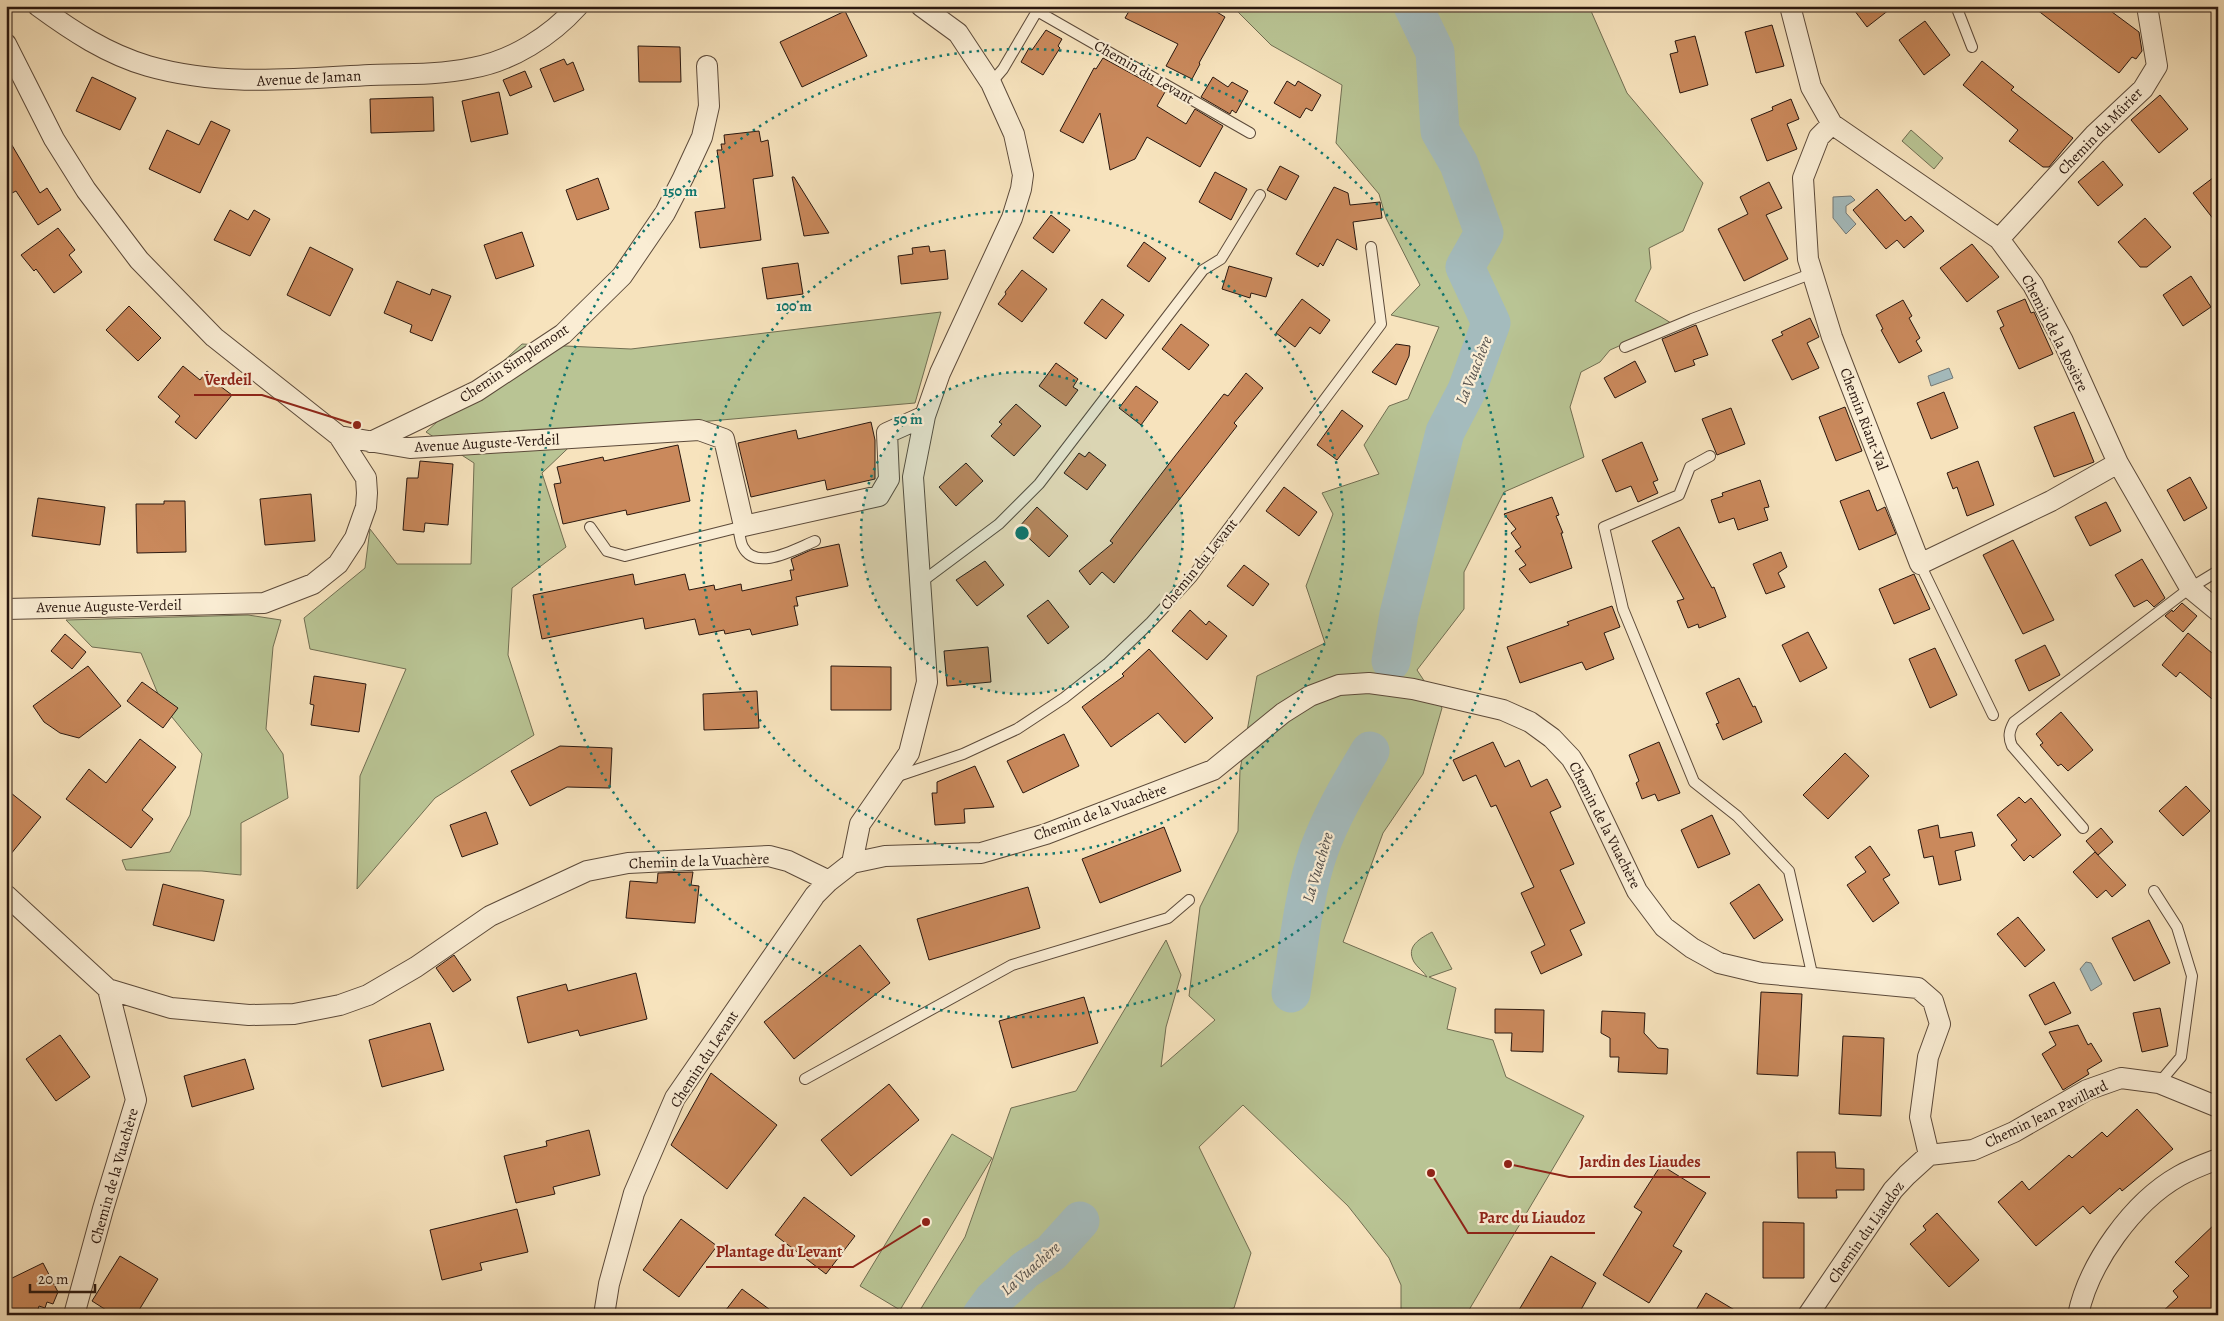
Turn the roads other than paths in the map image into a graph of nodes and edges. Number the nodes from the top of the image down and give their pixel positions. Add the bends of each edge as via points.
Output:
1 (38, 6) edge
2 (578, 6) edge
3 (921, 6) edge
4 (1790, 6) edge
5 (1956, 6) edge
6 (2147, 6) edge
7 (1038, 8) edge
8 (6, 44) edge
9 (1972, 47) dead end
10 (707, 66) dead end
11 (992, 82) junction
12 (1832, 124) junction
13 (1250, 133) dead end
14 (1260, 195) dead end
15 (1999, 239) junction
16 (1371, 247) dead end
17 (1813, 273) junction
18 (1626, 347) dead end
19 (925, 416) junction
20 (339, 436) junction
21 (372, 441) junction
22 (1710, 456) dead end
23 (355, 460) junction
24 (2118, 463) junction
25 (590, 527) dead end
26 (741, 527) junction
27 (815, 541) dead end
28 (1920, 564) junction
29 (2218, 571) edge
30 (920, 583) junction
31 (2190, 588) junction
32 (6, 608) edge
33 (2218, 611) edge
34 (1993, 715) dead end
35 (894, 777) junction
36 (2083, 828) dead end
37 (852, 863) junction
38 (829, 881) junction
39 (2154, 891) dead end
40 (6, 895) edge
41 (1189, 900) dead end
42 (1813, 978) junction
43 (108, 989) junction
44 (805, 1079) dead end
45 (2159, 1083) junction
46 (2218, 1107) edge
47 (1929, 1155) junction
48 (2218, 1159) edge
49 (74, 1315) edge
50 (604, 1315) edge
51 (1808, 1315) edge
52 (2078, 1315) edge

1 - 2 street, Avenue de Jaman via 72,31 148,66 203,78 253,81 472,68 516,53 545,36
3 - 11 street via 958,33
4 - 12 street, Chemin de la Rosière via 1811,87
5 - 9 lane
6 - 15 street, Chemin du Mûrier via 2157,66 2153,74 2143,89 2095,134
7 - 11 lane, Chemin du Levant
7 - 13 lane, Chemin du Levant
8 - 20 street via 58,146 86,190 139,260 214,337
10 - 21 street, Chemin Simplemont via 710,106 702,136 665,213 622,276 563,334 477,391
11 - 19 street via 1014,134 1023,175 1021,190 1012,218 940,373
12 - 15 street, Chemin de la Rosière
12 - 17 street, Chemin Riant-Val via 1819,137 1803,178 1808,258
14 - 30 lane via 1221,259 1204,270 1039,484 999,524
15 - 24 street, Chemin de la Rosière via 2038,293
16 - 35 lane, Chemin du Levant via 1381,324 1192,577 1107,664 1017,729 963,754
17 - 18 lane
17 - 28 street, Chemin Riant-Val via 1832,338
19 - 26 street via 888,433 889,479 878,496
19 - 30 street via 913,477
20 - 21 street
20 - 23 street, Avenue Auguste-Verdeil
21 - 23 street
21 - 26 street, Avenue Auguste-Verdeil via 410,448 699,430 724,439
22 - 42 lane via 1690,468 1679,495 1604,527 1623,609 1694,782 1737,816 1789,871
23 - 32 street, Avenue Auguste-Verdeil via 366,478 367,493 366,507 355,538 338,564 313,584 298,591 264,603
24 - 28 street via 2050,501
24 - 31 street, Chemin de la Rosière
25 - 26 lane via 607,550 625,556
26 - 27 lane, Avenue Auguste-Verdeil via 743,548 756,559 766,560
28 - 34 lane, Chemin Riant-Val
29 - 31 lane
30 - 35 street via 927,682 909,753
31 - 33 street, Chemin de la Rosière
31 - 36 lane via 2014,722 2009,730 2012,746
35 - 37 street via 860,824
37 - 38 street, Chemin de la Vuachère
37 - 42 street, Chemin de la Vuachère via 885,856 981,853 1046,834 1213,770 1283,713 1310,696 1339,685 1369,682 1503,710 1530,722 1571,758 1638,891 1664,927 1719,963 1761,973
38 - 43 street, Chemin de la Vuachère via 788,861 769,856 628,863 587,871 490,916 368,995 340,1005 294,1014 249,1015 171,1008
38 - 50 street, Chemin du Levant via 815,895 675,1098 634,1193 609,1284
39 - 45 lane via 2177,927 2192,976 2181,1057
40 - 43 street
41 - 44 lane via 1168,918 1012,965
42 - 47 street, Chemin de la Vuachère via 1918,988 1933,1001 1940,1024 1928,1057 1920,1117
43 - 49 street, Chemin de la Vuachère via 136,1100
45 - 46 street, Chemin Jean Pavillard
45 - 47 street, Chemin Jean Pavillard via 2121,1078 2087,1090 2014,1132 1973,1150
47 - 51 street, Chemin du Liaudoz via 1893,1190
48 - 52 street via 2179,1175 2142,1204 2097,1265 2081,1299

